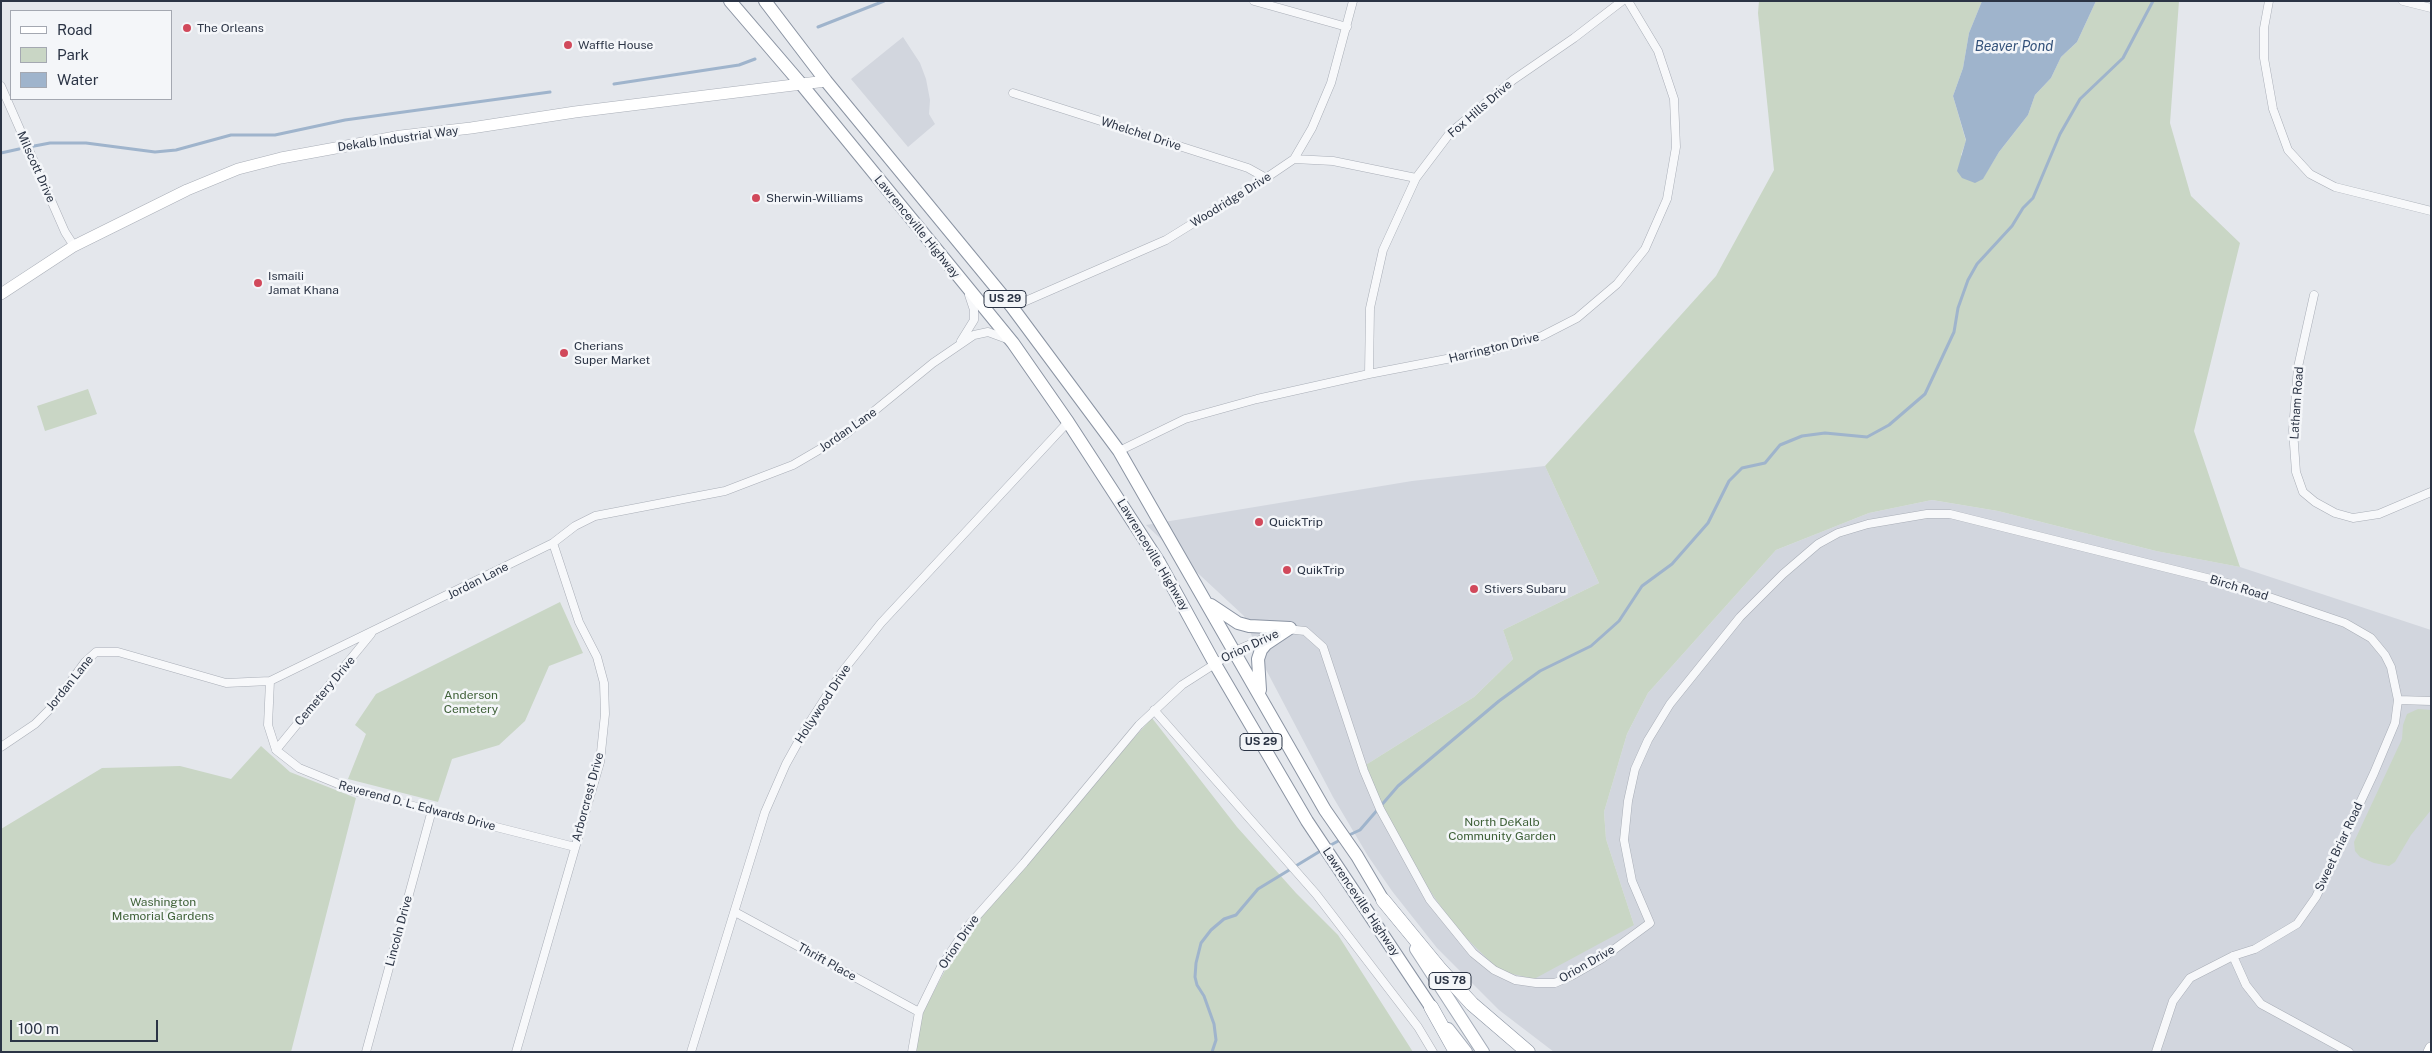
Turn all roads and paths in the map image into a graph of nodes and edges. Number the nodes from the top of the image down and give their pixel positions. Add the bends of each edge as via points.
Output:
1 (730, 1) edge
2 (765, 1) edge
3 (1254, 1) edge
4 (1353, 1) edge
5 (1622, 1) edge
6 (1628, 1) edge
7 (2269, 1) edge
8 (2403, 1) edge
9 (2431, 8) edge
10 (1347, 27) junction
11 (826, 81) junction
12 (802, 85) junction
13 (1, 86) edge
14 (1013, 93) dead end
15 (1294, 159) junction
16 (1266, 178) junction
17 (1416, 178) junction
18 (2431, 211) edge
19 (74, 246) junction
20 (966, 286) junction
21 (1, 294) edge
22 (2314, 295) dead end
23 (1012, 307) junction
24 (1013, 342) junction
25 (959, 345) junction
26 (1369, 374) junction
27 (1068, 422) junction
28 (1119, 451) junction
29 (2431, 492) edge
30 (553, 543) junction
31 (1208, 603) junction
32 (1290, 628) junction
33 (374, 631) junction
34 (1235, 651) junction
35 (1214, 664) junction
36 (270, 681) junction
37 (1262, 698) junction
38 (2398, 700) junction
39 (2431, 701) edge
40 (1154, 710) junction
41 (1, 746) edge
42 (276, 750) junction
43 (432, 810) junction
44 (575, 847) junction
45 (1383, 900) junction
46 (735, 912) junction
47 (1650, 923) joint
48 (2233, 956) junction
49 (1431, 1007) junction
50 (919, 1012) junction
51 (2431, 1048) edge
52 (366, 1052) edge
53 (516, 1052) edge
54 (691, 1052) edge
55 (912, 1052) edge
56 (1433, 1052) edge
57 (1456, 1052) edge
58 (1466, 1052) edge
59 (1483, 1052) edge
60 (1528, 1052) edge
61 (2156, 1052) edge
62 (2349, 1052) edge
63 (2428, 1052) edge

1 - 12 main road, US 29
2 - 11 main road, US 29
3 - 10 street
4 - 10 street, Woodridge Drive
5 - 17 street, Fox Hills Drive via 1513,80 1450,133
6 - 26 street, Harrington Drive via 1658,50 1674,99 1676,147 1667,198 1645,249 1617,284 1577,318 1542,336 1493,350
7 - 18 street via 2264,28 2264,58 2273,109 2288,150 2310,174 2335,186
8 - 9 street
10 - 15 street, Woodridge Drive via 1331,83 1312,128
11 - 12 main road, Dekalb Industrial Way
11 - 23 main road, Lawrenceville Highway / US 29
12 - 19 main road, Dekalb Industrial Way via 401,136 281,158 238,168
12 - 20 main road, Lawrenceville Highway / US 29
13 - 19 street, Milscott Drive
14 - 16 street, Whelchel Drive via 1248,168
15 - 16 street, Woodridge Drive
15 - 17 street via 1333,161
16 - 23 street, Woodridge Drive via 1166,240
17 - 26 street, Fox Hills Drive via 1383,250 1370,308
19 - 21 main road, Dekalb Industrial Way
20 - 24 main road, Lawrenceville Highway / US 29
20 - 25 street, Jordan Lane via 974,315 971,327
22 - 29 street, Latham Road via 2298,367 2293,430 2296,472 2303,492 2335,513 2353,518 2379,514
23 - 28 main road, Lawrenceville Highway / US 29
24 - 25 street, Jordan Lane via 996,333 982,331
24 - 27 main road, Lawrenceville Highway / US 29
25 - 30 street, Jordan Lane via 846,434 793,465 725,491 605,512 575,526
26 - 28 street, Harrington Drive via 1185,419
27 - 35 main road, Lawrenceville Highway / US 29 via 1159,562
27 - 46 street, Hollywood Drive via 881,623 842,672 806,728 765,812
28 - 31 main road, Lawrenceville Highway / US 29
30 - 33 street, Jordan Lane
30 - 44 street, Arborcrest Drive via 579,622 597,657 604,683 605,714 600,762
31 - 32 main road via 1243,624
31 - 34 main road, Lawrenceville Highway / US 29
32 - 34 street, Orion Drive
32 - 37 main road via 1261,650 1258,671
32 - 47 street, Orion Drive via 1305,631 1323,647 1364,772 1394,838 1430,900 1473,953 1494,970 1516,980 1555,983 1601,959
33 - 36 street, Jordan Lane
33 - 42 street, Cemetery Drive
34 - 35 street, Orion Drive
34 - 37 main road, Lawrenceville Highway / US 29
35 - 40 street, Orion Drive via 1182,685
35 - 49 main road, Lawrenceville Highway / US 29 via 1307,821
36 - 41 street, Jordan Lane via 226,683 118,652 101,651 90,656 52,707 34,724
36 - 42 street via 268,725
37 - 45 main road, Lawrenceville Highway / US 29 via 1325,810
38 - 39 street
38 - 47 street, Birch Road via 2391,667 2371,638 2345,623 2231,584 1950,514 1927,514 1838,533 1818,544 1740,617 1670,704 1648,740 1635,769 1624,840 1632,880
38 - 48 street, Sweet Briar Road via 2395,723 2316,897 2297,924 2256,948
40 - 50 street, Orion Drive via 968,926 941,967
40 - 56 street via 1316,894 1418,1027
42 - 43 street, Reverend D. L. Edwards Drive via 299,768 334,784
43 - 44 street, Reverend D. L. Edwards Drive
43 - 52 street, Lincoln Drive
44 - 53 street, Arborcrest Drive
45 - 59 main road, Lawrenceville Highway / US 29
45 - 60 highway, US 78 via 1472,1004
46 - 50 street, Thrift Place
46 - 54 street, Hollywood Drive
48 - 61 street, Sweet Briar Road via 2190,978 2173,1001
48 - 62 street via 2246,986 2261,1004
49 - 57 highway, US 78
49 - 58 main road, Lawrenceville Highway / US 29
50 - 55 street, Orion Drive
51 - 63 main road

